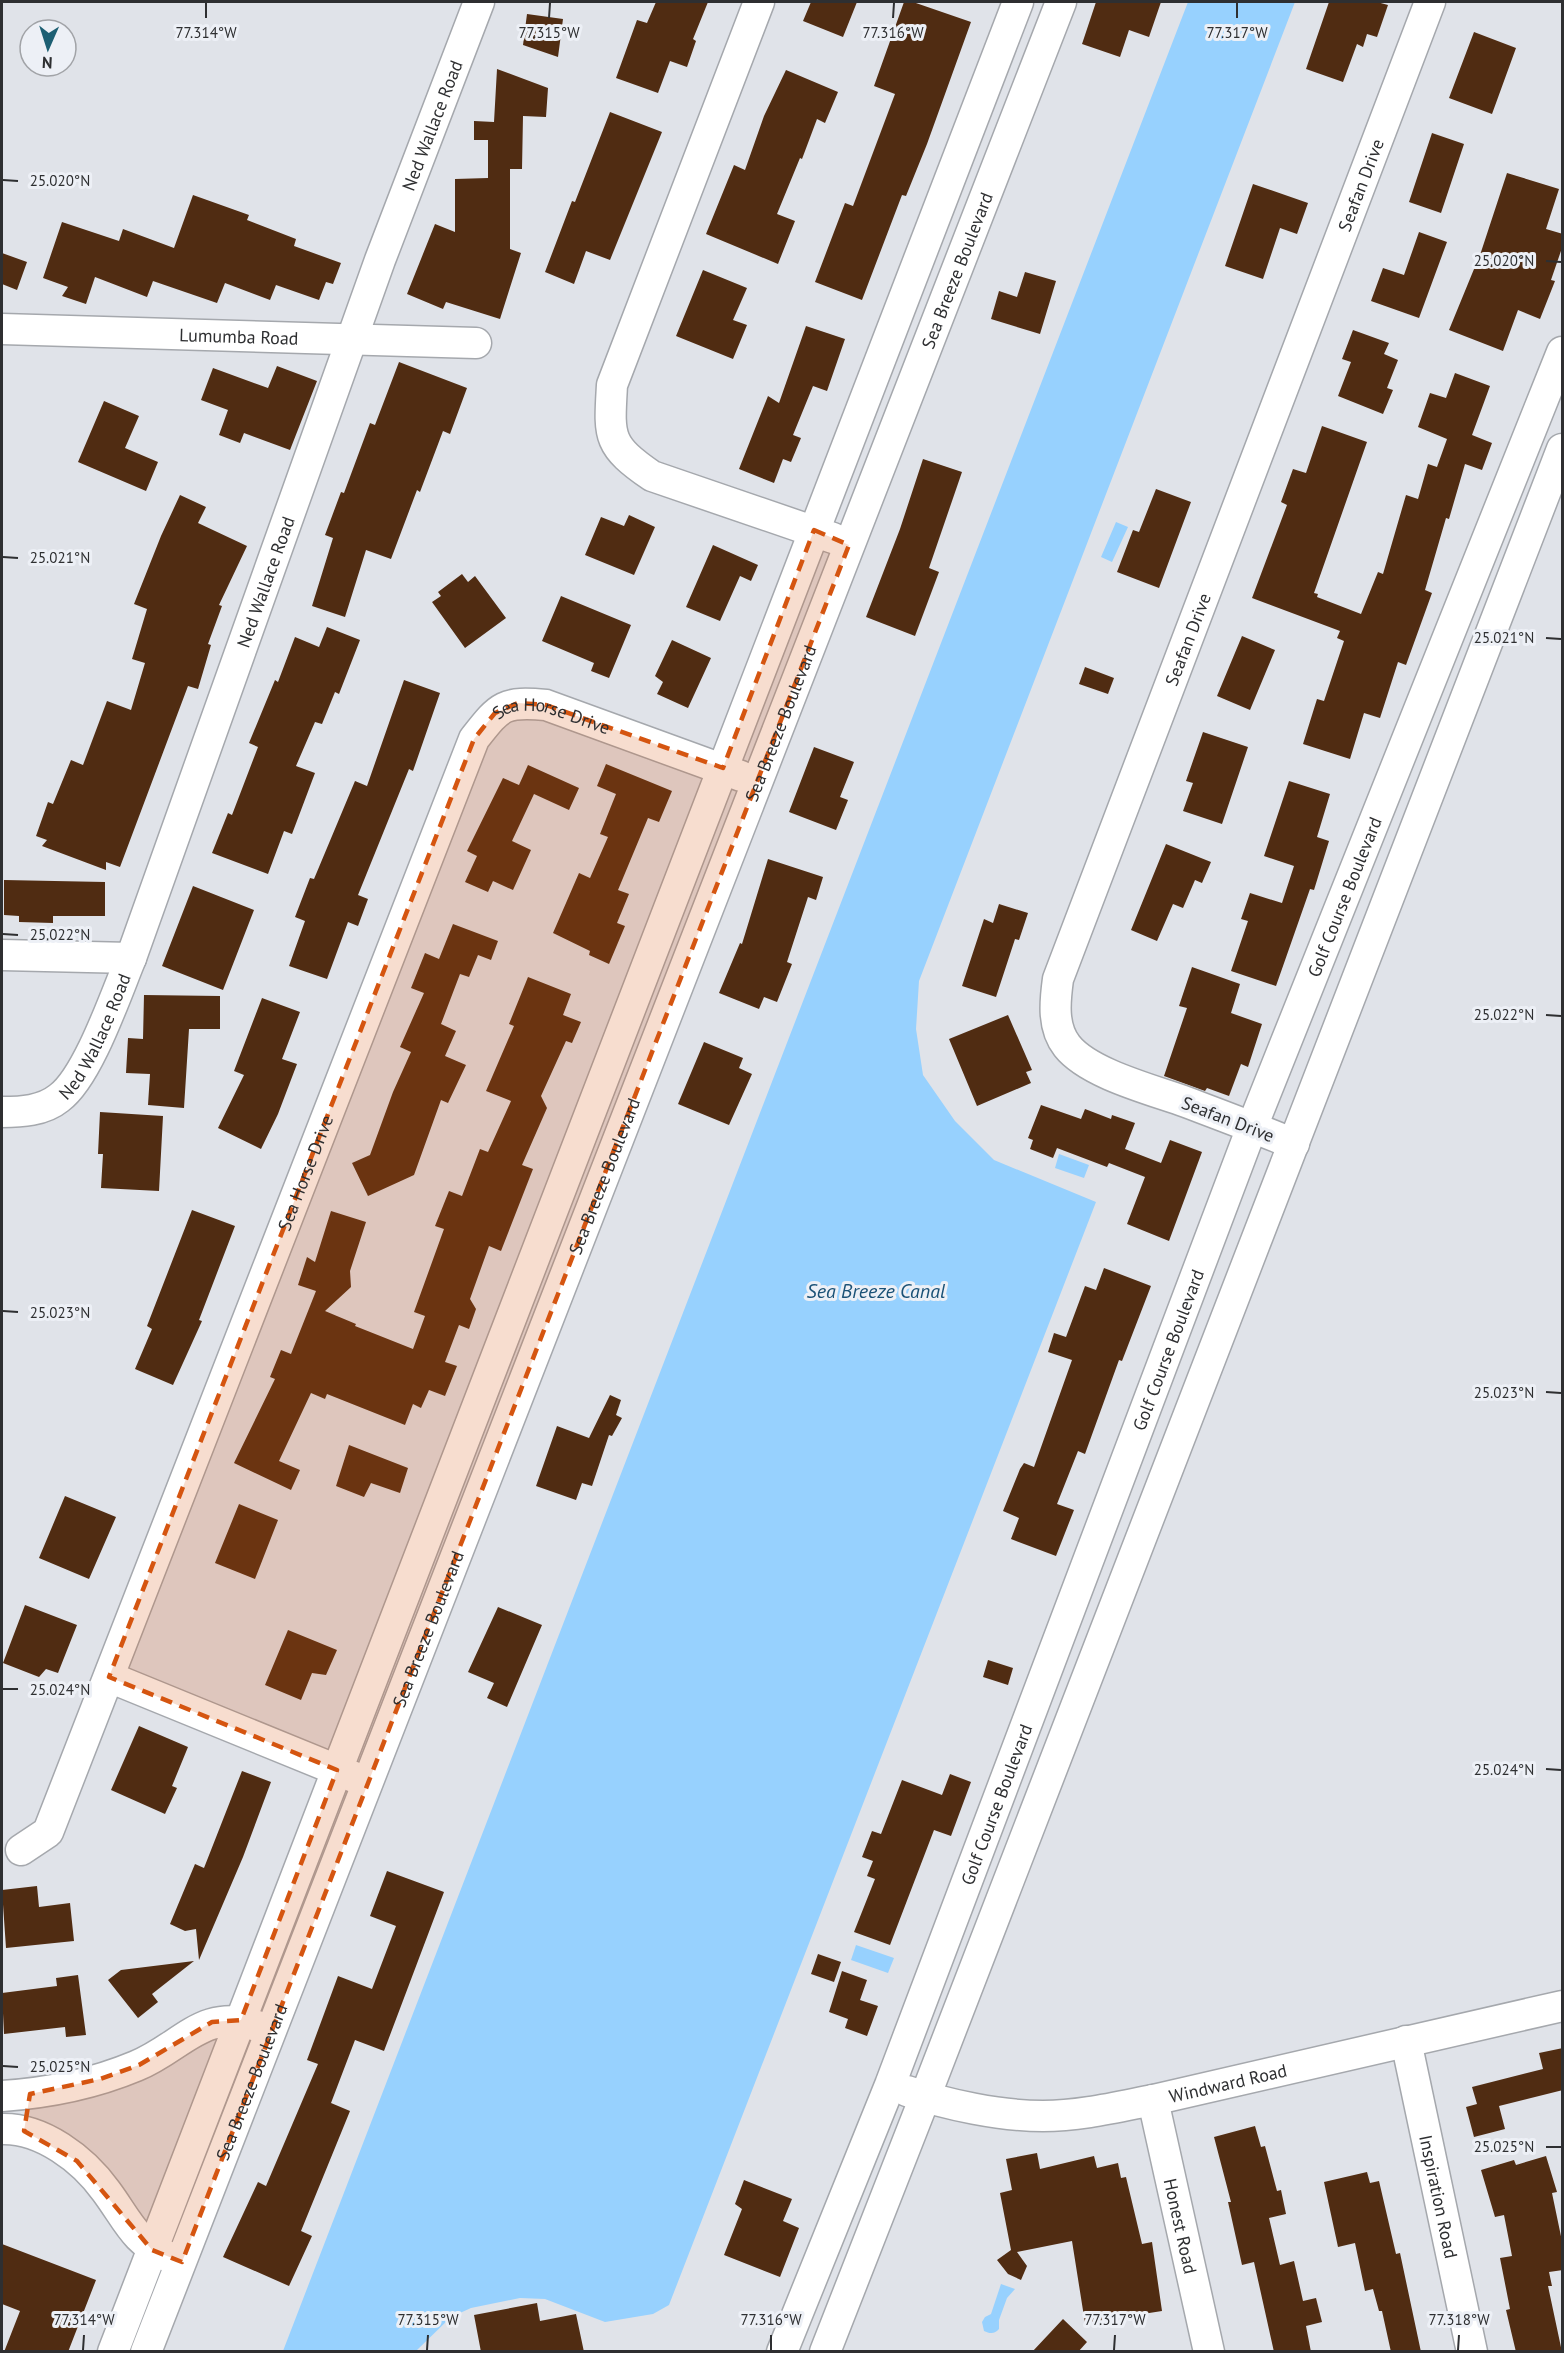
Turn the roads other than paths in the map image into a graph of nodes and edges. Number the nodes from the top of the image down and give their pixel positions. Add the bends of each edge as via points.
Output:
1 (479, 2) edge
2 (759, 2) edge
3 (1018, 2) edge
4 (1061, 2) edge
5 (1430, 2) edge
6 (2, 329) edge
7 (352, 339) junction
8 (476, 343) dead end
9 (1563, 352) edge
10 (1563, 449) edge
11 (814, 530) junction
12 (849, 545) junction
13 (723, 768) junction
14 (757, 782) junction
15 (2, 955) edge
16 (131, 958) junction
17 (2, 1112) edge
18 (1252, 1126) junction
19 (1294, 1144) junction
20 (109, 1677) junction
21 (337, 1770) junction
22 (368, 1782) junction
23 (21, 1850) dead end
24 (1563, 2006) edge
25 (241, 2020) junction
26 (272, 2030) junction
27 (1406, 2041) junction
28 (890, 2085) junction
29 (16, 2095) edge
30 (925, 2097) junction
31 (1153, 2100) junction
32 (13, 2130) edge
33 (152, 2250) junction
34 (182, 2262) junction
35 (1202, 2350) edge
36 (113, 2352) edge
37 (146, 2352) edge
38 (782, 2352) edge
39 (825, 2352) edge
40 (1472, 2352) edge

1 - 7 street, Ned Wallace Road
2 - 11 street via 612,385 610,423 615,445 652,476
3 - 11 street, Sea Breeze Boulevard
4 - 12 street, Sea Breeze Boulevard
5 - 18 street, Seafan Drive via 1058,979 1054,1012 1065,1044 1081,1060
6 - 7 street, Lumumba Road
7 - 8 street, Lumumba Road
7 - 16 street, Ned Wallace Road
9 - 18 street, Golf Course Boulevard
10 - 19 street
11 - 12 street
11 - 13 street, Sea Breeze Boulevard
12 - 14 street, Sea Breeze Boulevard
13 - 14 street, Sea Horse Drive
13 - 20 street, Sea Horse Drive via 546,705 518,703 495,713 474,739
13 - 21 street, Sea Breeze Boulevard
14 - 22 street, Sea Breeze Boulevard
15 - 16 street
16 - 17 street, Ned Wallace Road via 74,1084 59,1099 40,1108
18 - 19 street, Seafan Drive
18 - 28 street, Golf Course Boulevard
19 - 30 street
20 - 21 street
20 - 23 street, Sea Horse Drive via 48,1832
21 - 22 street
21 - 25 street, Sea Breeze Boulevard
22 - 26 street, Sea Breeze Boulevard
24 - 27 street, Windward Road
25 - 26 street
25 - 29 street, Sea Breeze Boulevard via 212,2022 139,2065 100,2079 60,2090
25 - 33 street, Sea Breeze Boulevard
26 - 34 street, Sea Breeze Boulevard
27 - 31 street, Windward Road
27 - 40 street, Inspiration Road
28 - 30 street, Windward Road
28 - 38 street, Golf Course Boulevard
29 - 32 street
30 - 31 street, Windward Road via 1003,2113 1044,2116 1092,2112
30 - 39 street
31 - 35 street, Honest Road
32 - 33 street via 56,2145 77,2161
33 - 34 street
33 - 36 street, Sea Breeze Boulevard
34 - 37 street, Sea Breeze Boulevard

